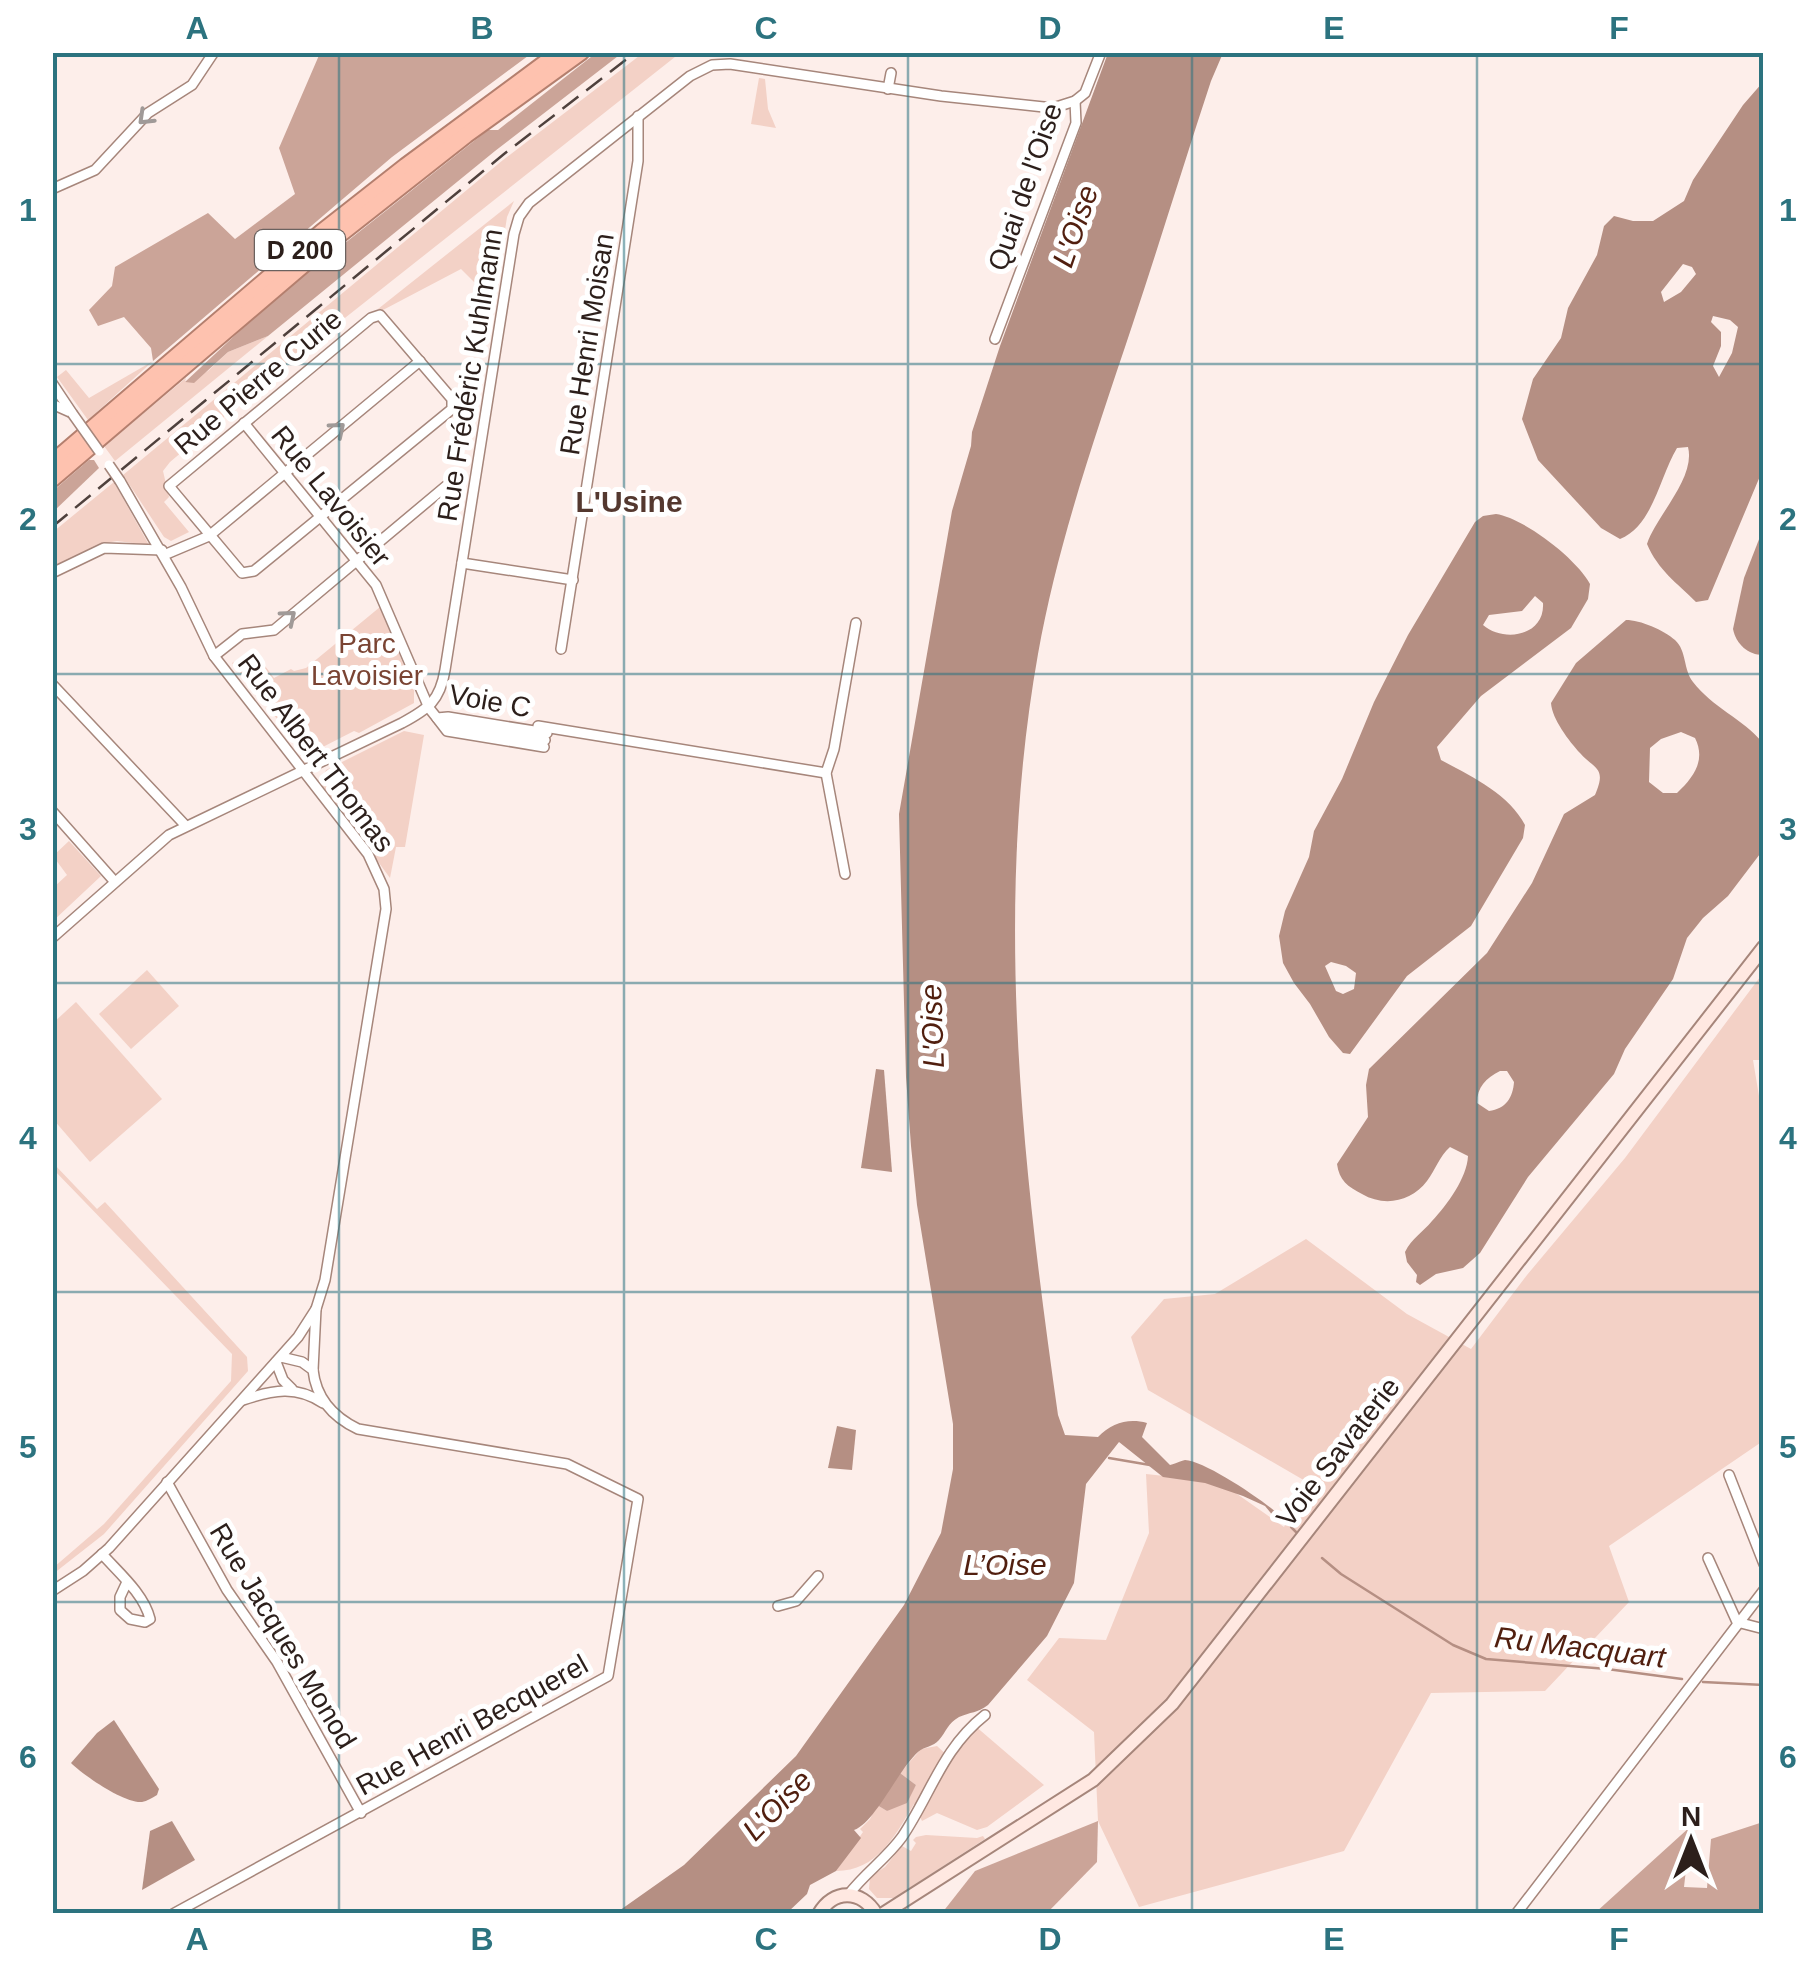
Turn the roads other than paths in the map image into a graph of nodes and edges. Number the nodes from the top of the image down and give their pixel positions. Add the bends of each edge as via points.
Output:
1 (214, 52) edge
2 (560, 52) edge
3 (581, 52) edge
4 (1100, 52) edge
5 (890, 73) dead end
6 (888, 89) junction
7 (1075, 101) junction
8 (638, 116) junction
9 (52, 189) edge
10 (996, 340) dead end
11 (420, 361) junction
12 (52, 383) edge
13 (52, 404) edge
14 (72, 413) junction
15 (244, 424) junction
16 (52, 463) edge
17 (284, 474) junction
18 (458, 476) dead end
19 (52, 479) edge
20 (321, 517) junction
21 (209, 536) junction
22 (163, 553) junction
23 (357, 560) junction
24 (462, 562) junction
25 (52, 572) edge
26 (572, 580) junction
27 (856, 623) dead end
28 (561, 648) dead end
29 (214, 656) junction
30 (52, 684) edge
31 (428, 708) junction
32 (546, 737) junction
33 (302, 771) junction
34 (826, 773) junction
35 (52, 811) edge
36 (186, 826) junction
37 (845, 874) dead end
38 (116, 882) junction
39 (52, 938) edge
40 (1764, 947) edge
41 (316, 1309) junction
42 (278, 1360) junction
43 (313, 1370) junction
44 (315, 1384) junction
45 (299, 1392) junction
46 (242, 1400) junction
47 (326, 1404) junction
48 (1730, 1475) dead end
49 (167, 1482) junction
50 (102, 1554) junction
51 (1708, 1558) dead end
52 (1764, 1564) edge
53 (818, 1576) dead end
54 (126, 1582) dead end
55 (52, 1590) edge
56 (1764, 1590) edge
57 (778, 1606) dead end
58 (1737, 1622) junction
59 (1764, 1629) edge
60 (985, 1715) dead end
61 (361, 1813) junction
62 (849, 1894) junction
63 (173, 1914) edge
64 (819, 1914) edge
65 (879, 1914) edge
66 (1516, 1914) edge

1 -> 9 street via 192,85 148,113 94,170
2 - 16 highway, D 200 via 322,232
3 - 19 highway, D 200 via 330,242
4 - 7 street, Quai de l'Oise via 1086,93
5 - 6 street
6 - 7 street, Rue Frédéric Kuhlmann via 1041,108
6 - 8 street, Rue Frédéric Kuhlmann via 716,64
7 - 10 street, Quai de l'Oise via 1076,123
8 - 24 street, Rue Frédéric Kuhlmann via 518,217
8 - 26 street, Rue Henri Moisan via 638,162
11 - 15 street, Rue Pierre Curie via 378,315
17 -> 11 street
11 - 20 street, Rue Pierre Curie via 452,399 452,409
12 - 14 street, Rue Albert Thomas
13 - 14 street
14 - 22 street, Rue Albert Thomas, bridge
15 - 17 street, Rue Lavoisier
15 - 21 street, Rue Pierre Curie via 169,486
17 - 20 street, Rue Lavoisier
17 - 21 street
18 - 23 street
20 - 21 street, Rue Pierre Curie via 248,574
20 - 23 street, Rue Lavoisier
21 - 22 street
22 - 25 street via 104,548
22 - 29 street, Rue Albert Thomas
29 -> 23 street via 242,634 274,630
23 - 31 street, Rue Lavoisier via 382,596
24 - 26 street
24 - 31 street, Rue Frédéric Kuhlmann via 442,688
26 - 28 street, Rue Henri Moisan
27 - 34 street
29 - 33 street, Rue Albert Thomas
30 - 36 street
31 - 32 street
31 - 32 street, Voie C via 437,718
31 - 33 street
32 - 34 street
33 - 36 street
33 - 41 street, Rue Albert Thomas via 371,859 386,898
34 - 37 street
35 - 38 street
36 - 38 street
38 - 39 street
40 - 65 main road, Voie Savaterie via 1172,1704 1092,1780
41 - 42 street
41 - 43 street
42 - 43 street
42 - 45 street via 284,1380
42 - 46 street
43 - 44 street
44 - 45 street
44 - 47 street
45 - 46 street
45 - 47 street
46 - 49 street
47 - 61 street, Rue Henri Becquerel via 364,1430 568,1464 638,1499 608,1676
48 - 52 street
49 - 50 street
49 - 61 street, Rue Jacques Monod
50 - 54 street
50 - 55 street
51 - 58 street
53 - 57 street via 796,1601
56 - 58 street
58 - 59 street
58 - 66 street
60 - 62 street via 962,1733 888,1855
61 - 63 street, Rue Henri Becquerel
62 - 64 main road via 831,1898
62 - 65 main road

